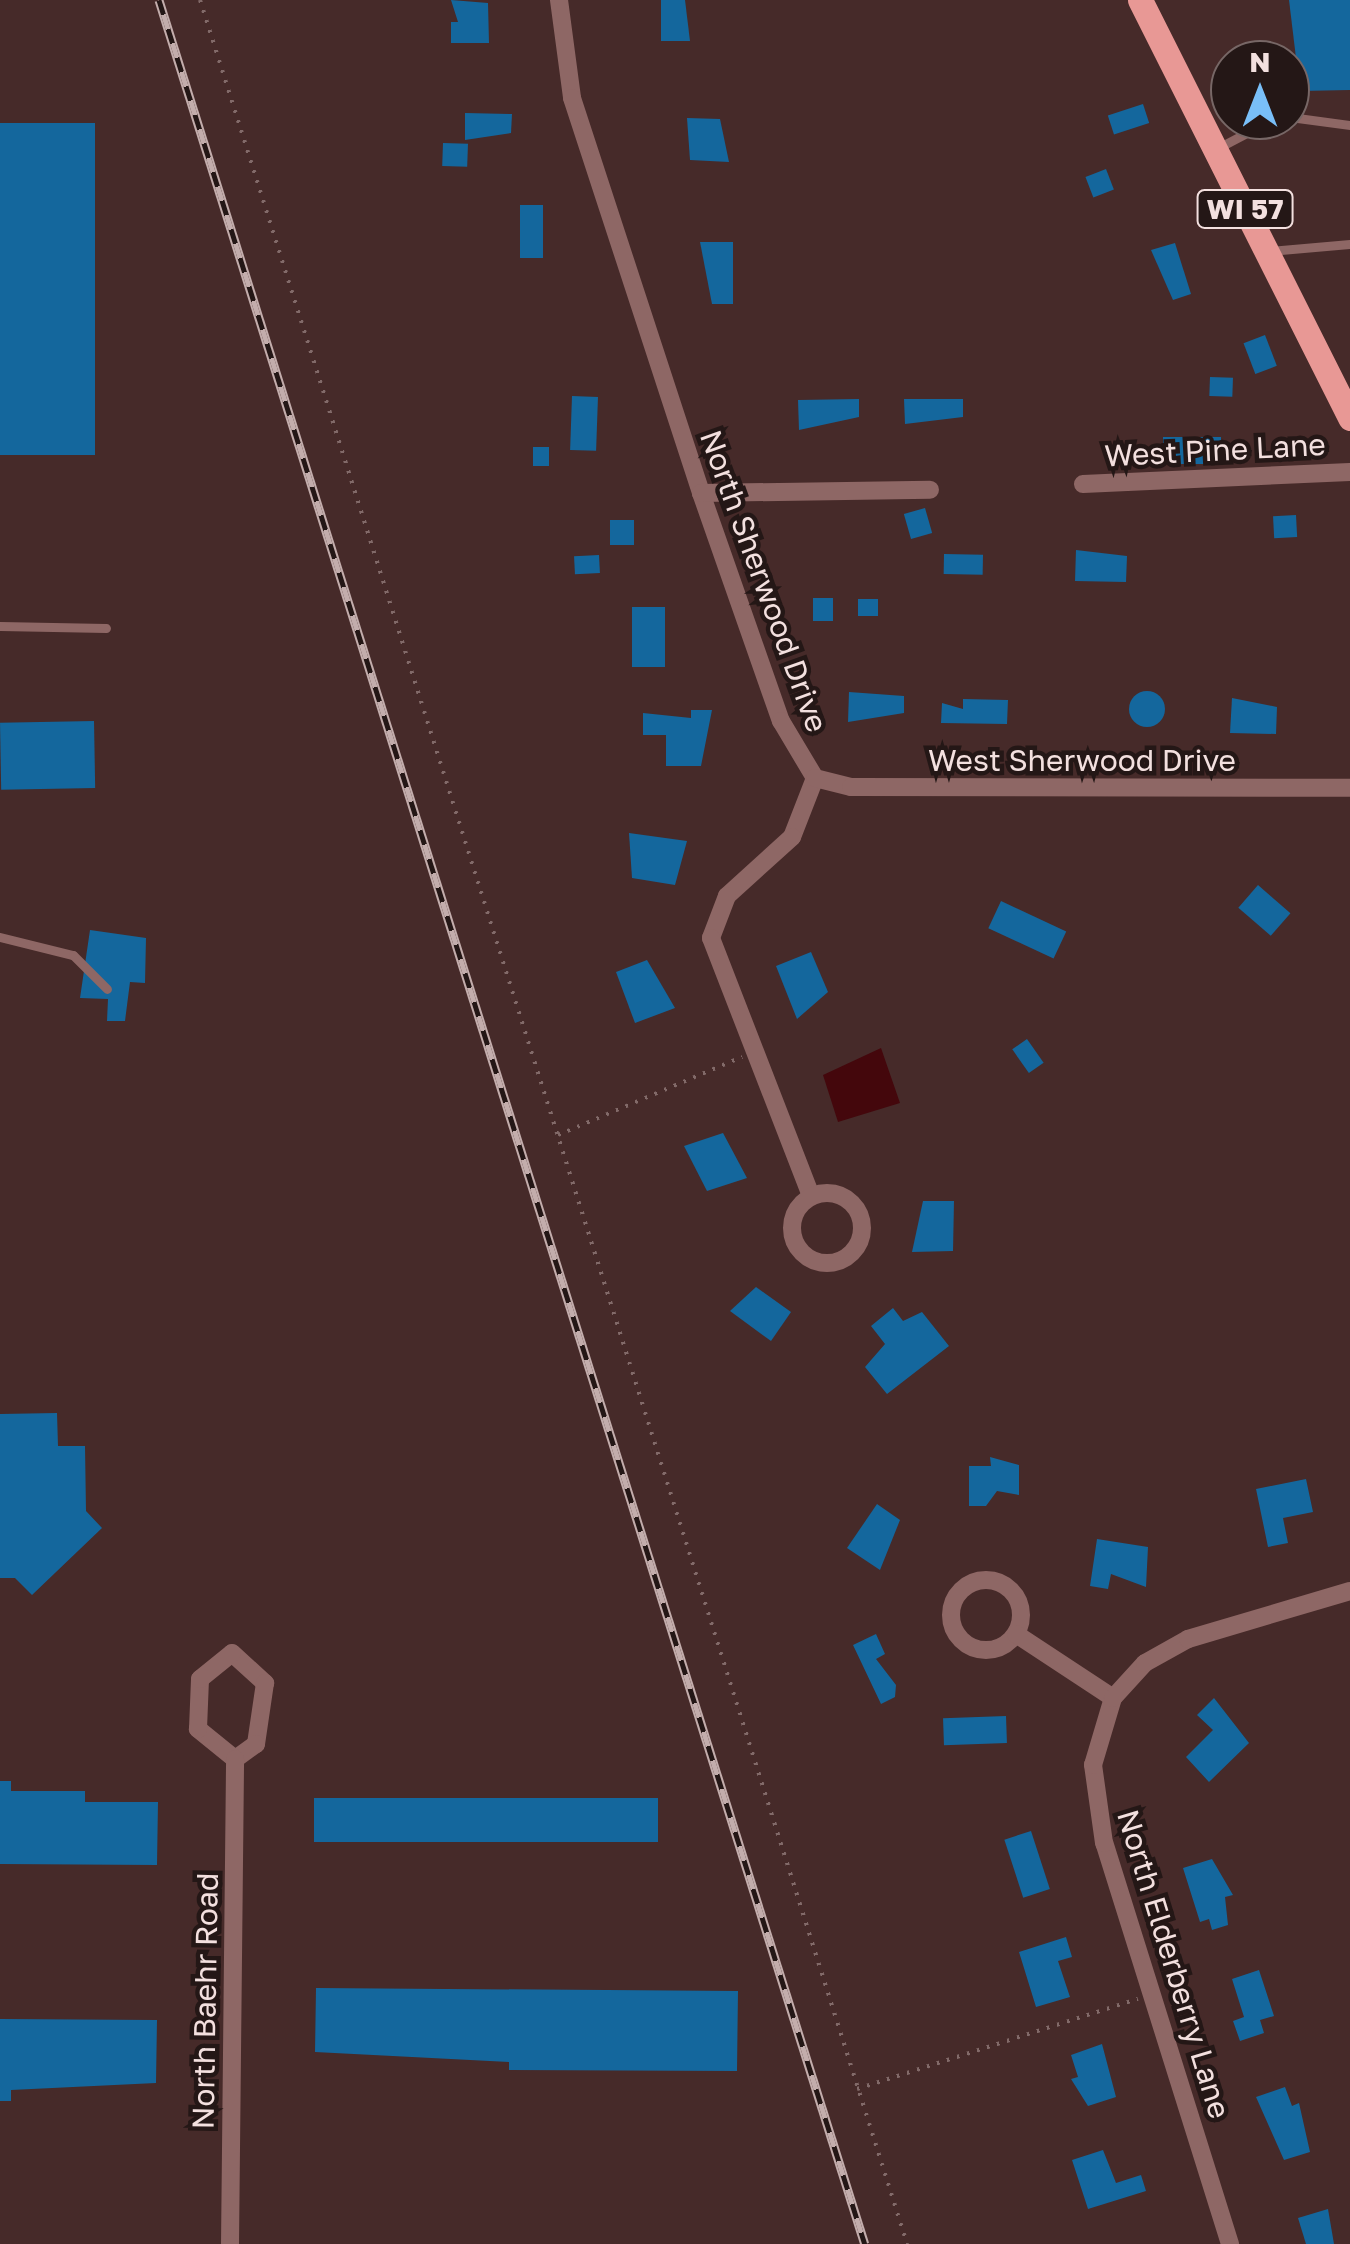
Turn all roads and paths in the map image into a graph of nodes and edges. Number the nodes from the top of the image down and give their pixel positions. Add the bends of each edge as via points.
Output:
1 (200, 0) edge
2 (560, 0) edge
3 (1140, 0) edge
4 (1310, 119) edge
5 (1350, 124) edge
6 (1233, 140) edge
7 (1216, 149) junction
8 (1350, 244) edge
9 (1266, 252) junction
10 (1350, 418) edge
11 (1350, 472) edge
12 (1084, 484) dead end
13 (930, 490) dead end
14 (701, 493) junction
15 (0, 626) edge
16 (106, 628) dead end
17 (815, 778) junction
18 (1350, 788) edge
19 (0, 937) edge
20 (106, 989) dead end
21 (751, 1054) junction
22 (558, 1136) junction
23 (812, 1196) junction
24 (1350, 1591) edge
25 (1016, 1634) junction
26 (1113, 1698) junction
27 (235, 1759) junction
28 (1151, 1995) junction
29 (857, 2089) junction
30 (230, 2244) edge
31 (907, 2244) edge
32 (1230, 2244) edge

1 - 22 path
2 - 14 street, North Sherwood Drive via 572,98
3 - 7 main road, WI 57
4 - 5 lane
6 - 7 lane
7 - 9 main road, WI 57
8 - 9 lane
9 - 10 main road, WI 57
11 - 12 street, West Pine Lane
13 - 14 street
14 - 17 street, North Sherwood Drive via 782,721
15 - 16 lane
17 - 18 street, West Sherwood Drive via 851,787
17 - 21 street, North Sherwood Drive via 792,837 727,896 711,938
19 - 20 lane via 73,955
21 - 22 path
21 - 23 street, North Sherwood Drive
22 - 29 path
23 - 23 street via 794,1213 792,1237 818,1262 842,1260 858,1245 859,1213 844,1197
24 - 26 street via 1188,1638 1145,1663
25 - 25 street via 1021,1611 1011,1589 977,1580 957,1594 952,1626 966,1644 987,1650
25 - 26 street
26 - 28 street, North Elderberry Lane via 1092,1765 1104,1843
27 - 27 street via 256,1744 265,1683 232,1654 200,1679 198,1730
27 - 30 street, North Baehr Road
28 - 29 path
28 - 32 street, North Elderberry Lane
29 - 31 path

